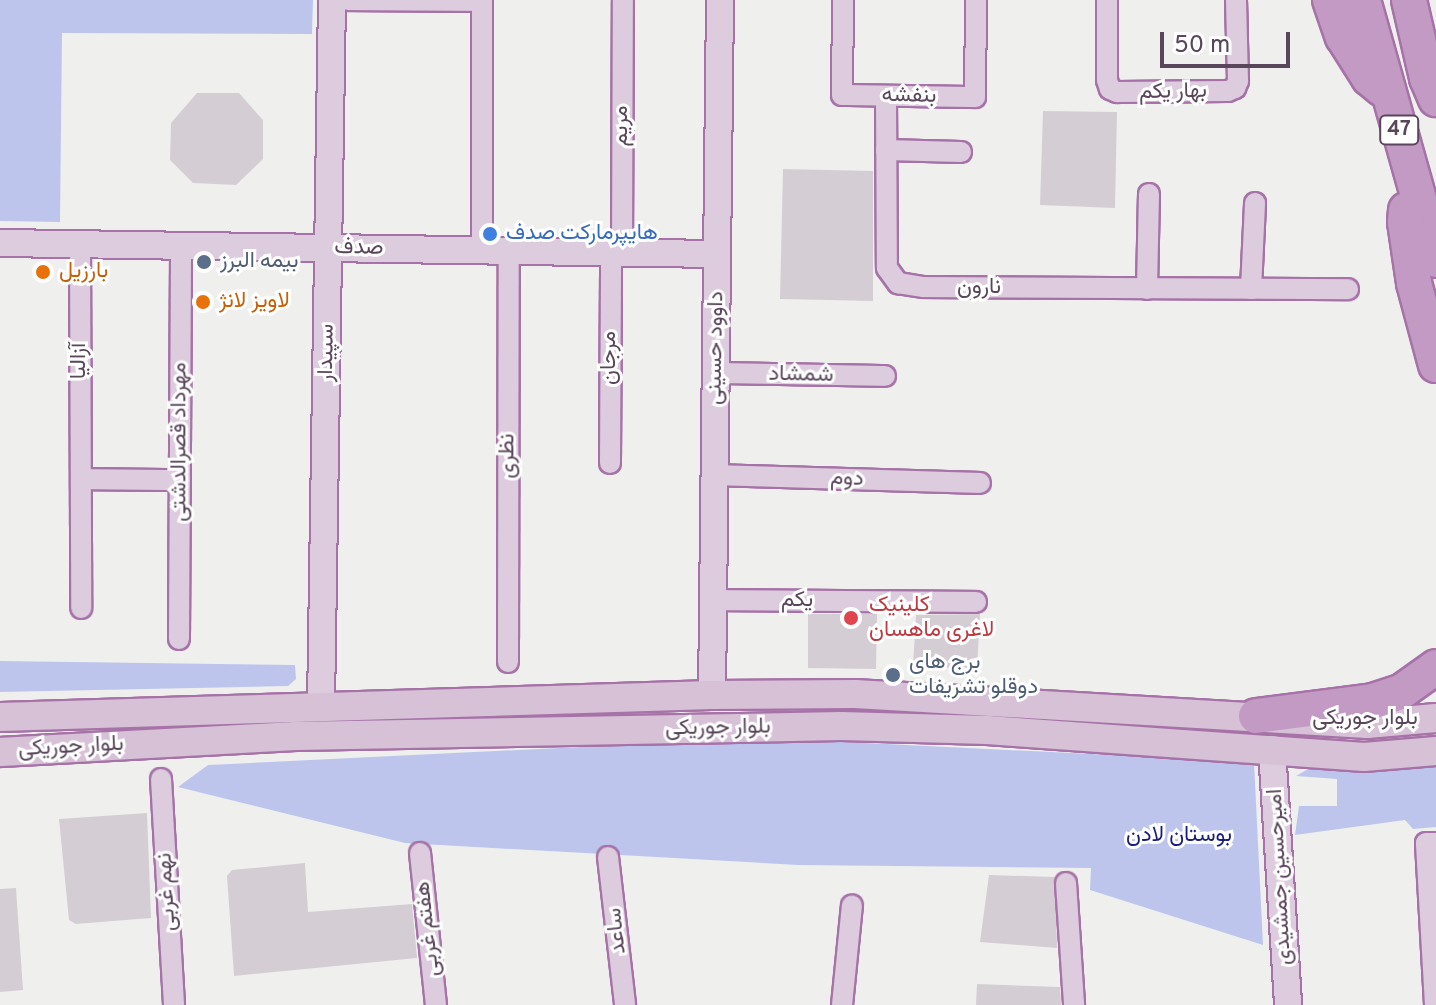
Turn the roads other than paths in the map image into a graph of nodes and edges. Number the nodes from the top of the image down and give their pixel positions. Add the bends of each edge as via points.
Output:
1 (332, 0) edge
2 (348, 0) edge
3 (457, 0) edge
4 (482, 0) edge
5 (623, 0) edge
6 (720, 0) edge
7 (843, 0) edge
8 (976, 0) edge
9 (1107, 0) edge
10 (1236, 0) edge
11 (1330, 0) edge
12 (1363, 0) edge
13 (1409, 0) edge
14 (886, 96) junction
15 (1390, 96) junction
16 (1436, 99) edge
17 (886, 150) junction
18 (961, 152) dead end
19 (1412, 174) junction
20 (1149, 194) dead end
21 (1255, 203) dead end
22 (0, 243) edge
23 (80, 244) junction
24 (181, 246) junction
25 (328, 248) junction
26 (482, 250) junction
27 (509, 251) junction
28 (616, 252) junction
29 (717, 254) junction
30 (1436, 260) edge
31 (1147, 289) junction
32 (1251, 289) junction
33 (1348, 289) dead end
34 (1436, 365) edge
35 (716, 373) junction
36 (885, 376) dead end
37 (610, 463) dead end
38 (715, 475) junction
39 (81, 479) junction
40 (180, 480) junction
41 (980, 483) dead end
42 (713, 600) junction
43 (976, 602) dead end
44 (81, 608) dead end
45 (179, 639) dead end
46 (508, 662) dead end
47 (1436, 667) edge
48 (855, 694) junction
49 (712, 695) junction
50 (321, 706) junction
51 (1256, 716) junction
52 (0, 717) edge
53 (1436, 718) edge
54 (841, 726) junction
55 (1272, 749) junction
56 (1436, 751) edge
57 (0, 752) edge
58 (161, 779) dead end
59 (1431, 843) edge
60 (420, 853) dead end
61 (608, 857) dead end
62 (1066, 883) dead end
63 (852, 905) dead end
64 (174, 1005) edge
65 (436, 1005) edge
66 (625, 1005) edge
67 (842, 1005) edge
68 (1074, 1005) edge
69 (1288, 1005) edge
70 (1435, 1005) edge

1 - 25 street, سپیدار
2 - 3 street
3 - 4 street
4 - 26 street
5 - 28 street, مریم
6 - 29 street, داوود حسینی
7 - 14 street, بنفشه via 842,95
8 - 14 street, بنفشه via 975,97
9 - 10 street, بهار یکم via 1110,89 1180,92 1235,88
11 - 15 highway via 1343,37 1369,78
12 - 15 highway, 47
13 - 16 highway, 47
14 - 17 street, نارون
15 - 19 highway, 47
17 - 18 street
17 - 31 street, نارون via 887,268 898,283
19 - 30 highway, 47
19 - 34 highway via 1405,222 1414,283
20 - 31 street
21 - 32 street
22 - 23 street, صدف
23 - 24 street, صدف
23 - 39 street, آزالیا
24 - 25 street, صدف
24 - 40 street, مهرداد قصرالدشتی
25 - 26 street, صدف
25 - 50 street, سپیدار
26 - 27 street, صدف
27 - 28 street, صدف
27 - 46 street, نظری
28 - 29 street, صدف
28 - 37 street, مرجان
29 - 35 street, داوود حسینی
31 - 32 street, نارون
32 - 33 street, نارون
35 - 36 street, شمشاد
35 - 38 street, داوود حسینی
38 - 41 street, دوم
38 - 42 street, داوود حسینی
39 - 40 street
39 - 44 street, آزالیا
40 - 45 street, مهرداد قصرالدشتی
42 - 43 street, یکم
42 - 49 street, داوود حسینی
47 - 51 highway via 1401,692 1373,701
48 - 49 main road, بلوار جوریکی
48 - 51 main road, بلوار جوریکی
48 - 54 main road
49 - 50 main road, بلوار جوریکی
50 - 52 main road, بلوار جوریکی
51 - 53 main road, بلوار جوریکی via 1367,724
54 - 55 main road, بلوار جوریکی
54 - 57 main road, بلوار جوریکی via 296,736
55 - 56 main road, بلوار جوریکی via 1364,757
55 - 69 street, امیرحسین جمشیدی
58 - 64 street, نهم غربی
59 - 70 street
60 - 65 street, هفتم غربی
61 - 66 street, ساعد
62 - 68 street
63 - 67 street

